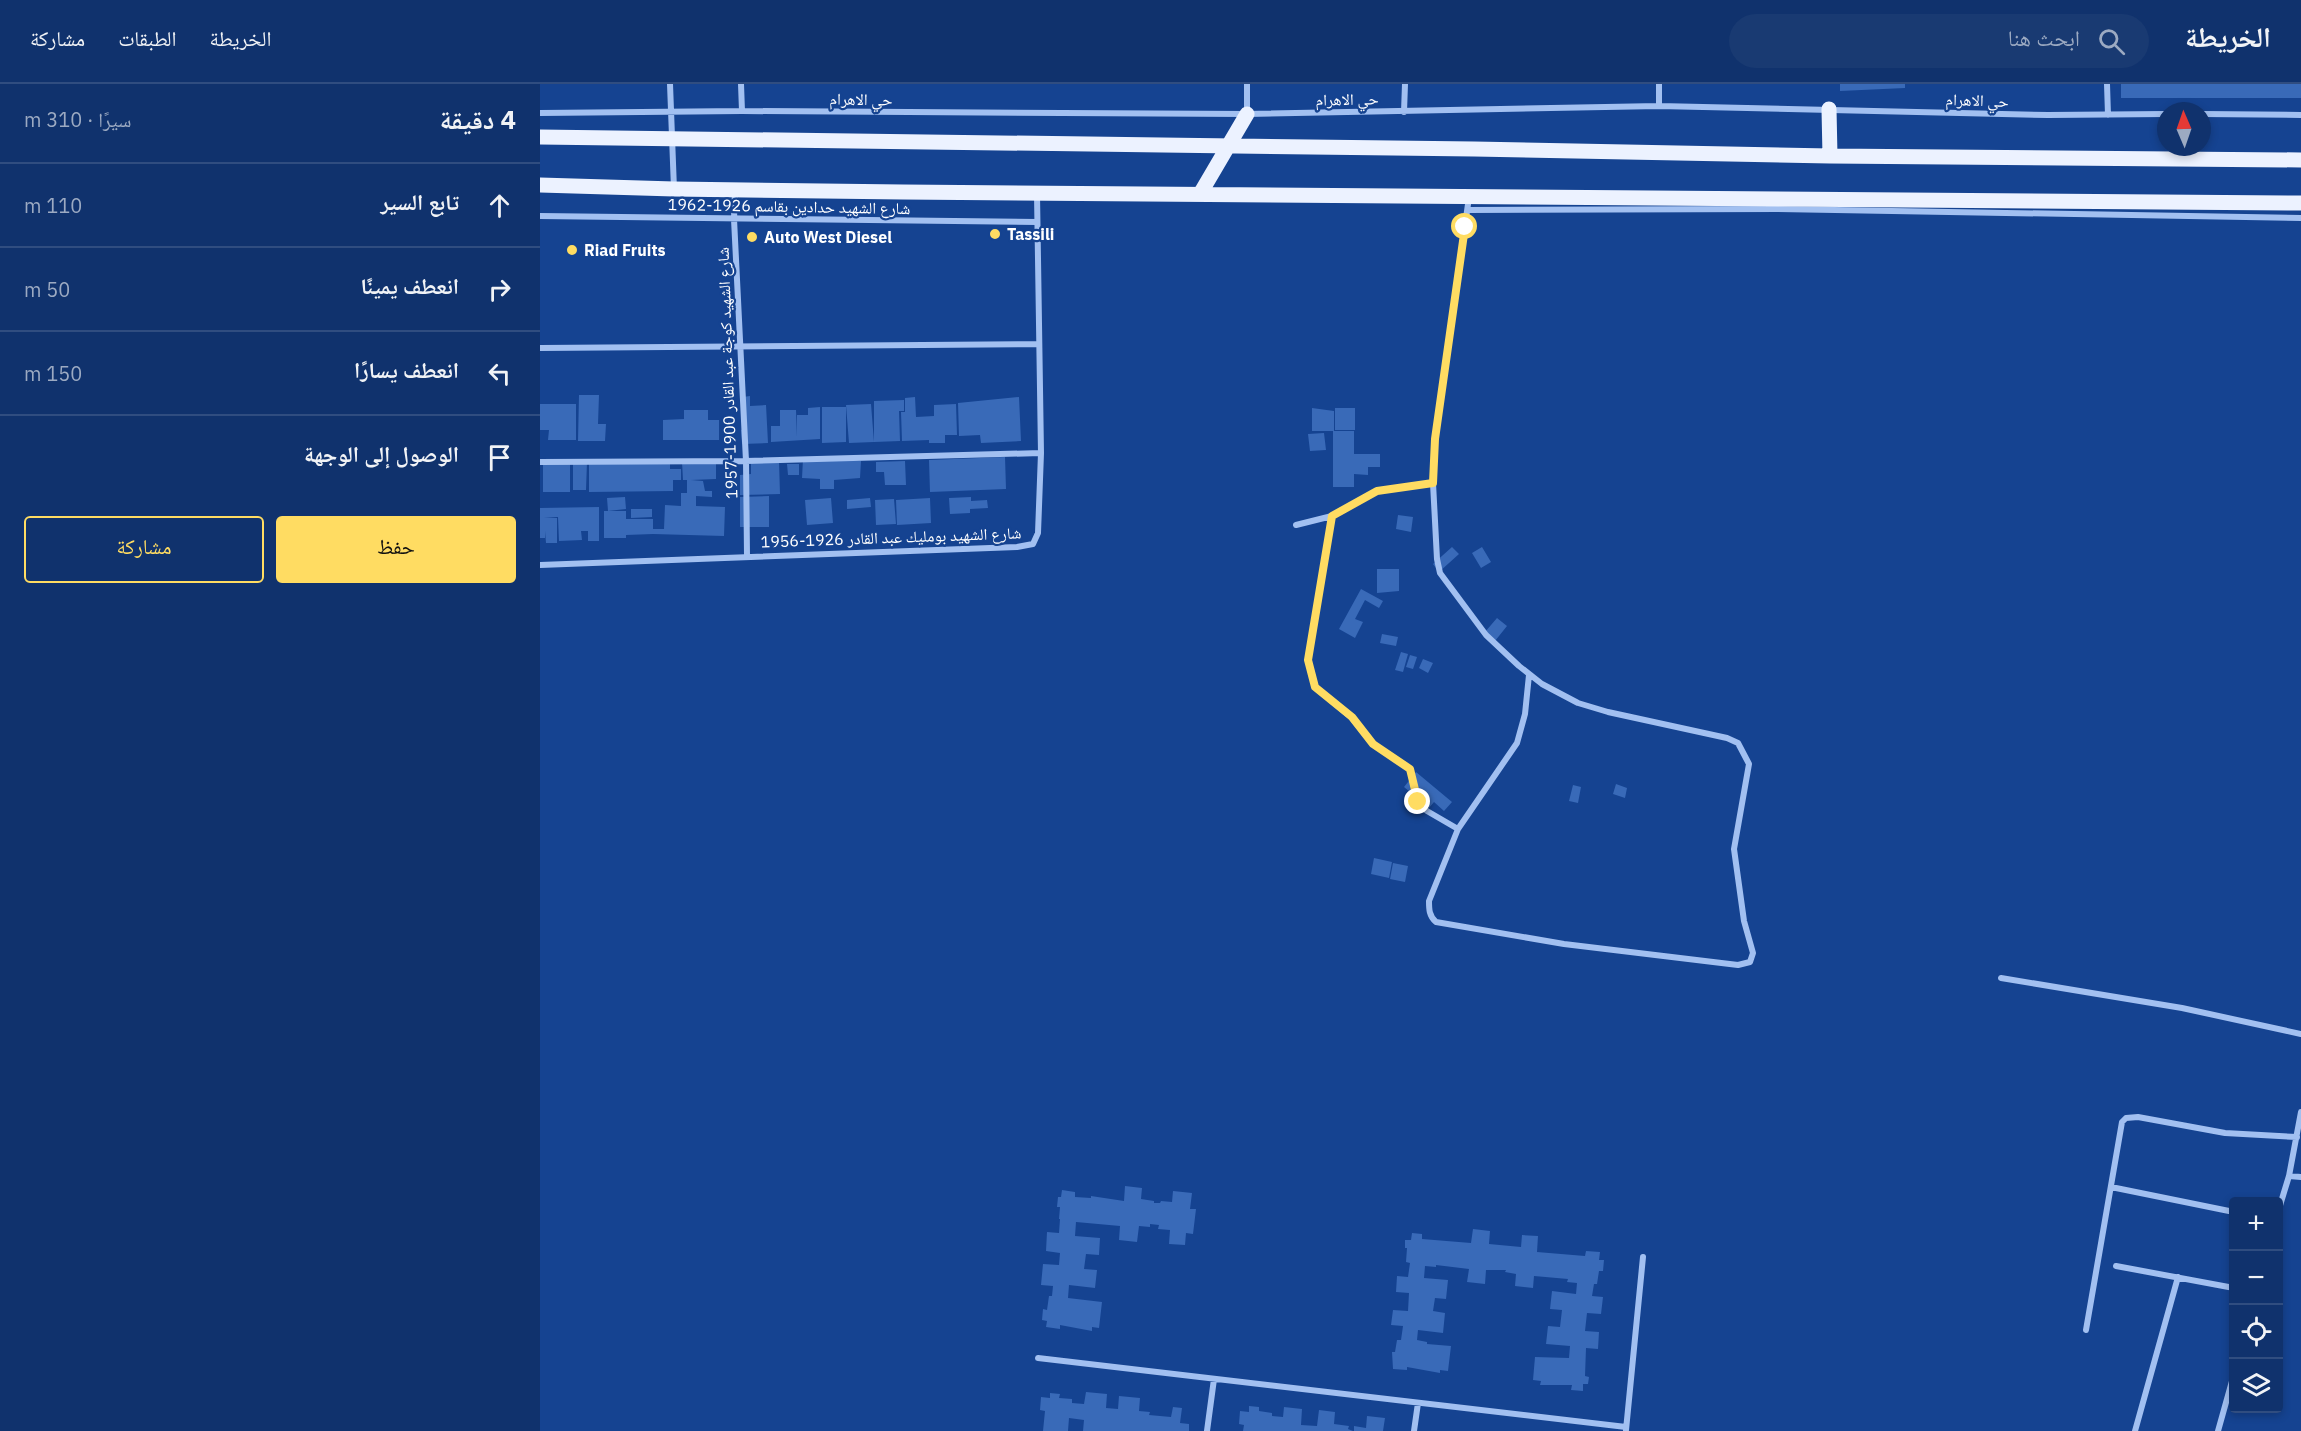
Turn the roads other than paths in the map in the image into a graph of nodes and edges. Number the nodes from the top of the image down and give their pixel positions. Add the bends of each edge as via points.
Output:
1 (670, 84) edge
2 (741, 84) edge
3 (1247, 84) edge
4 (1405, 84) edge
5 (1659, 84) edge
6 (2107, 84) edge
7 (1659, 106) junction
8 (1829, 109) junction
9 (742, 111) junction
10 (1404, 112) junction
11 (540, 113) edge
12 (672, 113) junction
13 (1247, 114) junction
14 (2157, 114) edge
15 (2211, 114) edge
16 (2108, 115) junction
17 (2301, 115) edge
18 (540, 137) edge
19 (672, 138) junction
20 (1228, 146) junction
21 (1830, 156) junction
22 (2301, 160) edge
23 (540, 185) edge
24 (674, 189) junction
25 (735, 189) junction
26 (1037, 193) junction
27 (1200, 194) junction
28 (1469, 203) junction
29 (2301, 203) edge
30 (540, 216) edge
31 (2301, 218) edge
32 (734, 219) junction
33 (1037, 222) junction
34 (1039, 344) junction
35 (742, 347) junction
36 (540, 348) edge
37 (1041, 453) junction
38 (746, 461) junction
39 (540, 462) edge
40 (1433, 483) junction
41 (1332, 516) junction
42 (1296, 525) dead end
43 (747, 555) junction
44 (540, 565) edge
45 (1529, 675) junction
46 (1458, 829) junction
47 (2001, 978) dead end
48 (2301, 1034) edge
49 (2301, 1112) edge
50 (2296, 1137) junction
51 (2289, 1176) junction
52 (2301, 1177) edge
53 (2110, 1187) junction
54 (2283, 1197) edge
55 (2229, 1211) edge
56 (1643, 1257) dead end
57 (2116, 1266) dead end
58 (2178, 1277) junction
59 (2229, 1287) edge
60 (2086, 1330) dead end
61 (1038, 1358) dead end
62 (1214, 1379) junction
63 (2229, 1392) edge
64 (1418, 1403) junction
65 (1626, 1429) edge
66 (1208, 1431) edge
67 (1414, 1431) edge
68 (2135, 1431) edge
69 (2218, 1431) edge

1 - 12 street
2 - 9 street
3 - 13 street
4 - 10 street
5 - 7 street
6 - 16 street
7 - 8 street, حي الاهرام
7 - 10 street, حي الاهرام
8 - 16 street, حي الاهرام
8 - 21 main road
9 - 12 street, حي الاهرام
9 - 13 street, حي الاهرام
10 - 13 street, حي الاهرام
11 - 12 street, حي الاهرام
12 - 19 street
13 - 20 main road
14 - 16 street, حي الاهرام
15 - 17 street
18 - 19 main road
19 - 20 main road
19 - 24 street
20 - 21 main road
20 - 27 main road
21 - 22 main road
23 - 24 main road
24 - 25 main road
25 - 26 main road
25 - 32 street, شارع الشهيد كوجة عبد القادر 1900-1957
26 - 27 main road
26 - 33 street, شارع الشهيد بومليك عبد القادر 1926-1956
27 - 28 main road
28 - 29 main road
28 - 31 street
28 - 40 street via 1435,439
30 - 32 street, شارع الشهيد حدادين بقاسم 1926-1962
32 - 33 street, شارع الشهيد حدادين بقاسم 1926-1962
32 - 35 street, شارع الشهيد كوجة عبد القادر 1900-1957
33 - 34 street, شارع الشهيد بومليك عبد القادر 1926-1956
34 - 35 street
34 - 37 street, شارع الشهيد بومليك عبد القادر 1926-1956
35 - 36 street
35 - 38 street, شارع الشهيد كوجة عبد القادر 1900-1957
37 - 38 street
37 - 43 street, شارع الشهيد بومليك عبد القادر 1926-1956 via 1038,537 1029,546
38 - 39 street
38 - 43 street, شارع الشهيد كوجة عبد القادر 1900-1957
40 - 41 street via 1377,491
40 - 45 street via 1440,573 1486,635
41 - 42 street
41 - 46 street via 1308,660 1315,687 1352,717 1373,744 1410,769 1415,797 1422,807
43 - 44 street, شارع الشهيد بومليك عبد القادر 1926-1956
45 - 46 street via 1517,743
45 - 46 street via 1578,703 1738,743 1749,764 1734,849 1753,958 1738,965 1564,944 1436,922 1429,900
47 - 48 street via 2182,1008
49 - 50 street
50 - 51 street
50 - 53 street via 2126,1118
51 - 52 street
51 - 54 street
53 - 55 street
53 - 60 street
56 - 65 street
57 - 58 street
58 - 59 street
58 - 68 street
61 - 62 street
62 - 64 street
62 - 66 street
63 - 69 street
64 - 65 street
64 - 67 street

